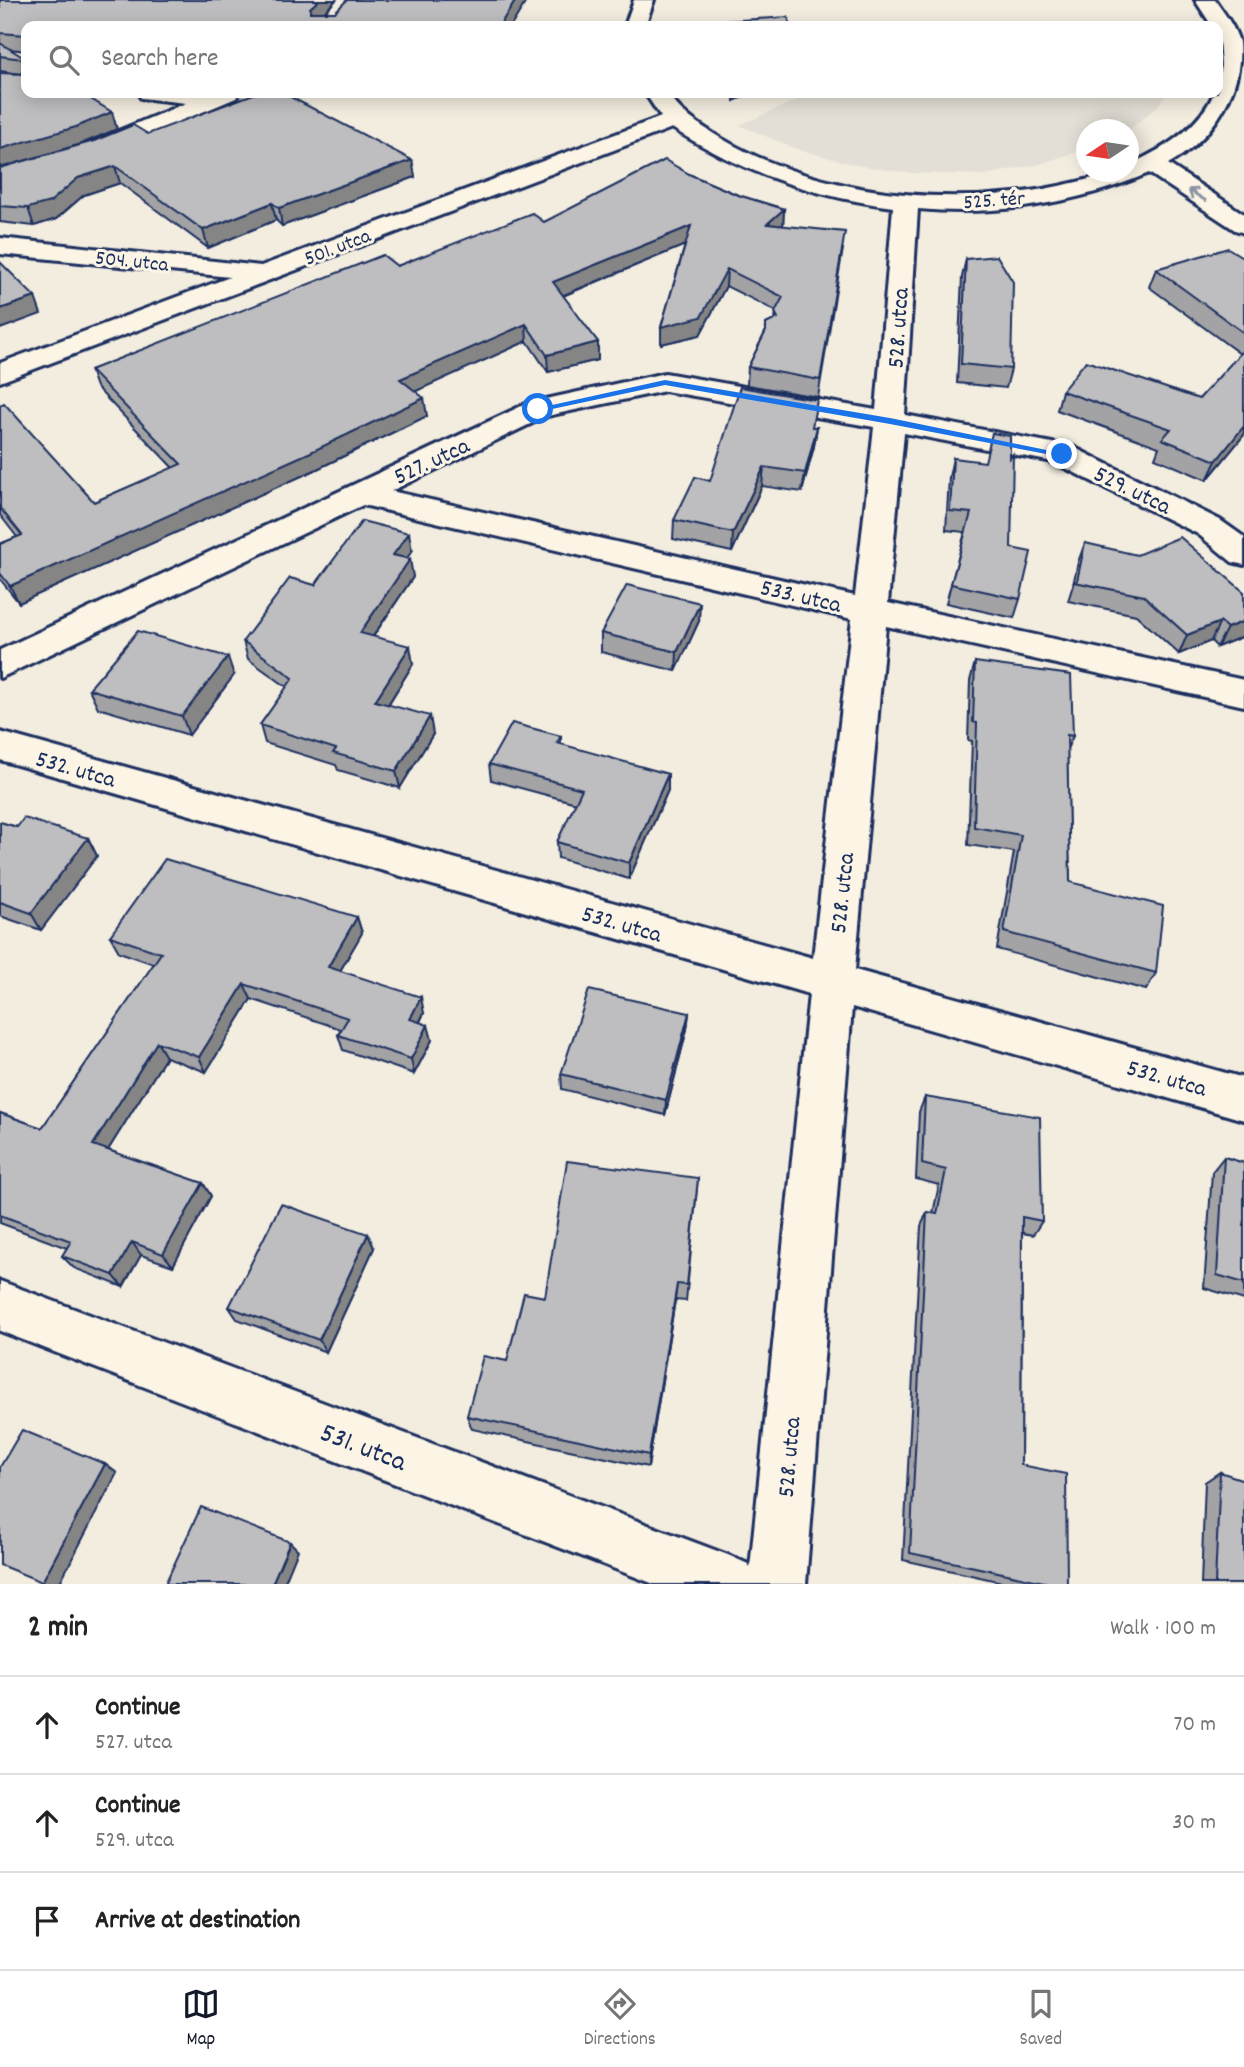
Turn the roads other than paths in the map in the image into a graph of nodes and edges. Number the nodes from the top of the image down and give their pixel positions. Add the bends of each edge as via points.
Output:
1 (644, 0) edge
2 (1205, 0) edge
3 (637, 21) edge
4 (1220, 21) edge
5 (1223, 25) edge
6 (1237, 45) edge
7 (1223, 95) edge
8 (218, 98) edge
9 (660, 98) edge
10 (1222, 98) edge
11 (675, 119) junction
12 (1151, 164) junction
13 (0, 179) edge
14 (989, 180) dead end
15 (906, 201) junction
16 (1003, 201) junction
17 (1244, 225) edge
18 (0, 246) edge
19 (264, 273) junction
20 (0, 373) edge
21 (890, 421) junction
22 (360, 494) junction
23 (1244, 554) edge
24 (871, 611) junction
25 (0, 665) edge
26 (1244, 693) edge
27 (0, 746) edge
28 (832, 982) junction
29 (1244, 1099) edge
30 (0, 1306) edge
31 (728, 1584) edge
32 (777, 1584) edge

1 - 3 street
2 - 4 street, 525. tér
5 - 6 street, 525. tér
6 - 7 street, 525. tér
8 - 13 street via 90,151
9 - 11 street, 525. tér
10 - 12 street, 525. tér via 1188,141
11 - 15 street, 525. tér via 724,151 773,171 838,190
11 - 19 street, 501. utca
12 - 16 street, 525. tér via 1069,192
17 -> 12 street
14 - 16 street
15 - 16 street, 525. tér
15 - 21 street, 528. utca
18 - 19 street, 504. utca
19 - 20 street, 501. utca
21 - 22 street, 527. utca via 665,382 538,409
21 - 23 street, 529. utca via 1062,454 1209,527
21 - 24 street, 528. utca
22 - 24 street, 533. utca
22 - 25 street, 527. utca
24 - 26 street, 533. utca
24 - 28 street, 528. utca
27 - 28 street, 532. utca
28 - 29 street, 532. utca
28 - 32 street, 528. utca
30 - 31 street, 531. utca

